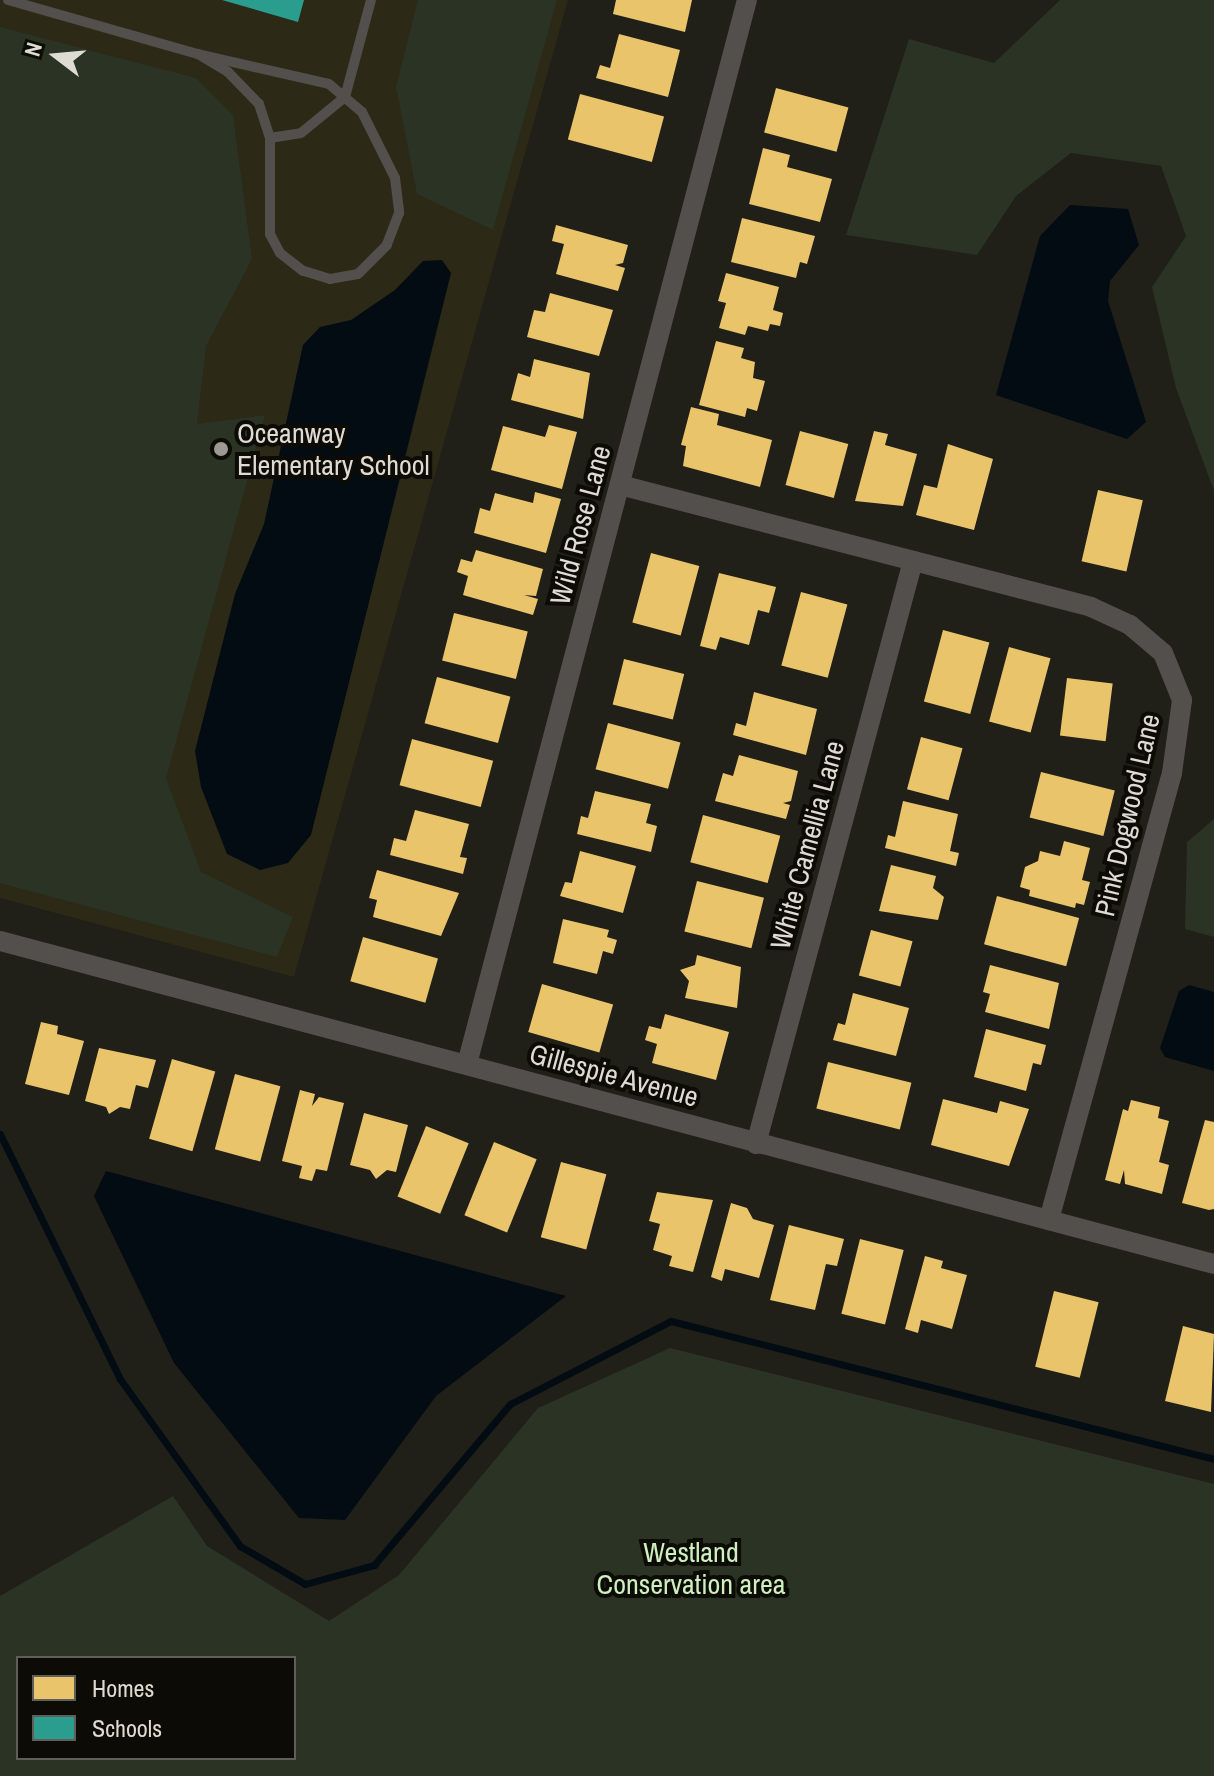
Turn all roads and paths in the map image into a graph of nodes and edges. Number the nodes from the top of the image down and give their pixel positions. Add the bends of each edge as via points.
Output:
1 (8, 0) edge
2 (371, 0) edge
3 (747, 0) edge
4 (198, 54) junction
5 (345, 97) junction
6 (270, 138) junction
7 (620, 485) junction
8 (913, 561) junction
9 (0, 941) edge
10 (467, 1064) junction
11 (756, 1144) junction
12 (1049, 1220) junction
13 (1214, 1264) edge

1 - 4 lane
2 - 5 lane
3 - 7 street, Wild Rose Lane
4 - 5 lane via 329,84
4 - 6 lane via 228,72 259,104
5 - 6 lane via 301,133
5 - 6 lane via 381,142 395,178 399,213 387,245 358,274 330,279 303,271 280,253 270,234
7 - 8 street, Pink Dogwood Lane
7 - 10 street, Wild Rose Lane
8 - 11 street, White Camellia Lane
8 - 12 street, Pink Dogwood Lane via 1091,607 1130,625 1163,653 1182,700 1172,773
9 - 10 street, Gillespie Avenue via 414,1055
10 - 11 street, Gillespie Avenue
11 - 12 street, Gillespie Avenue
12 - 13 street, Gillespie Avenue

